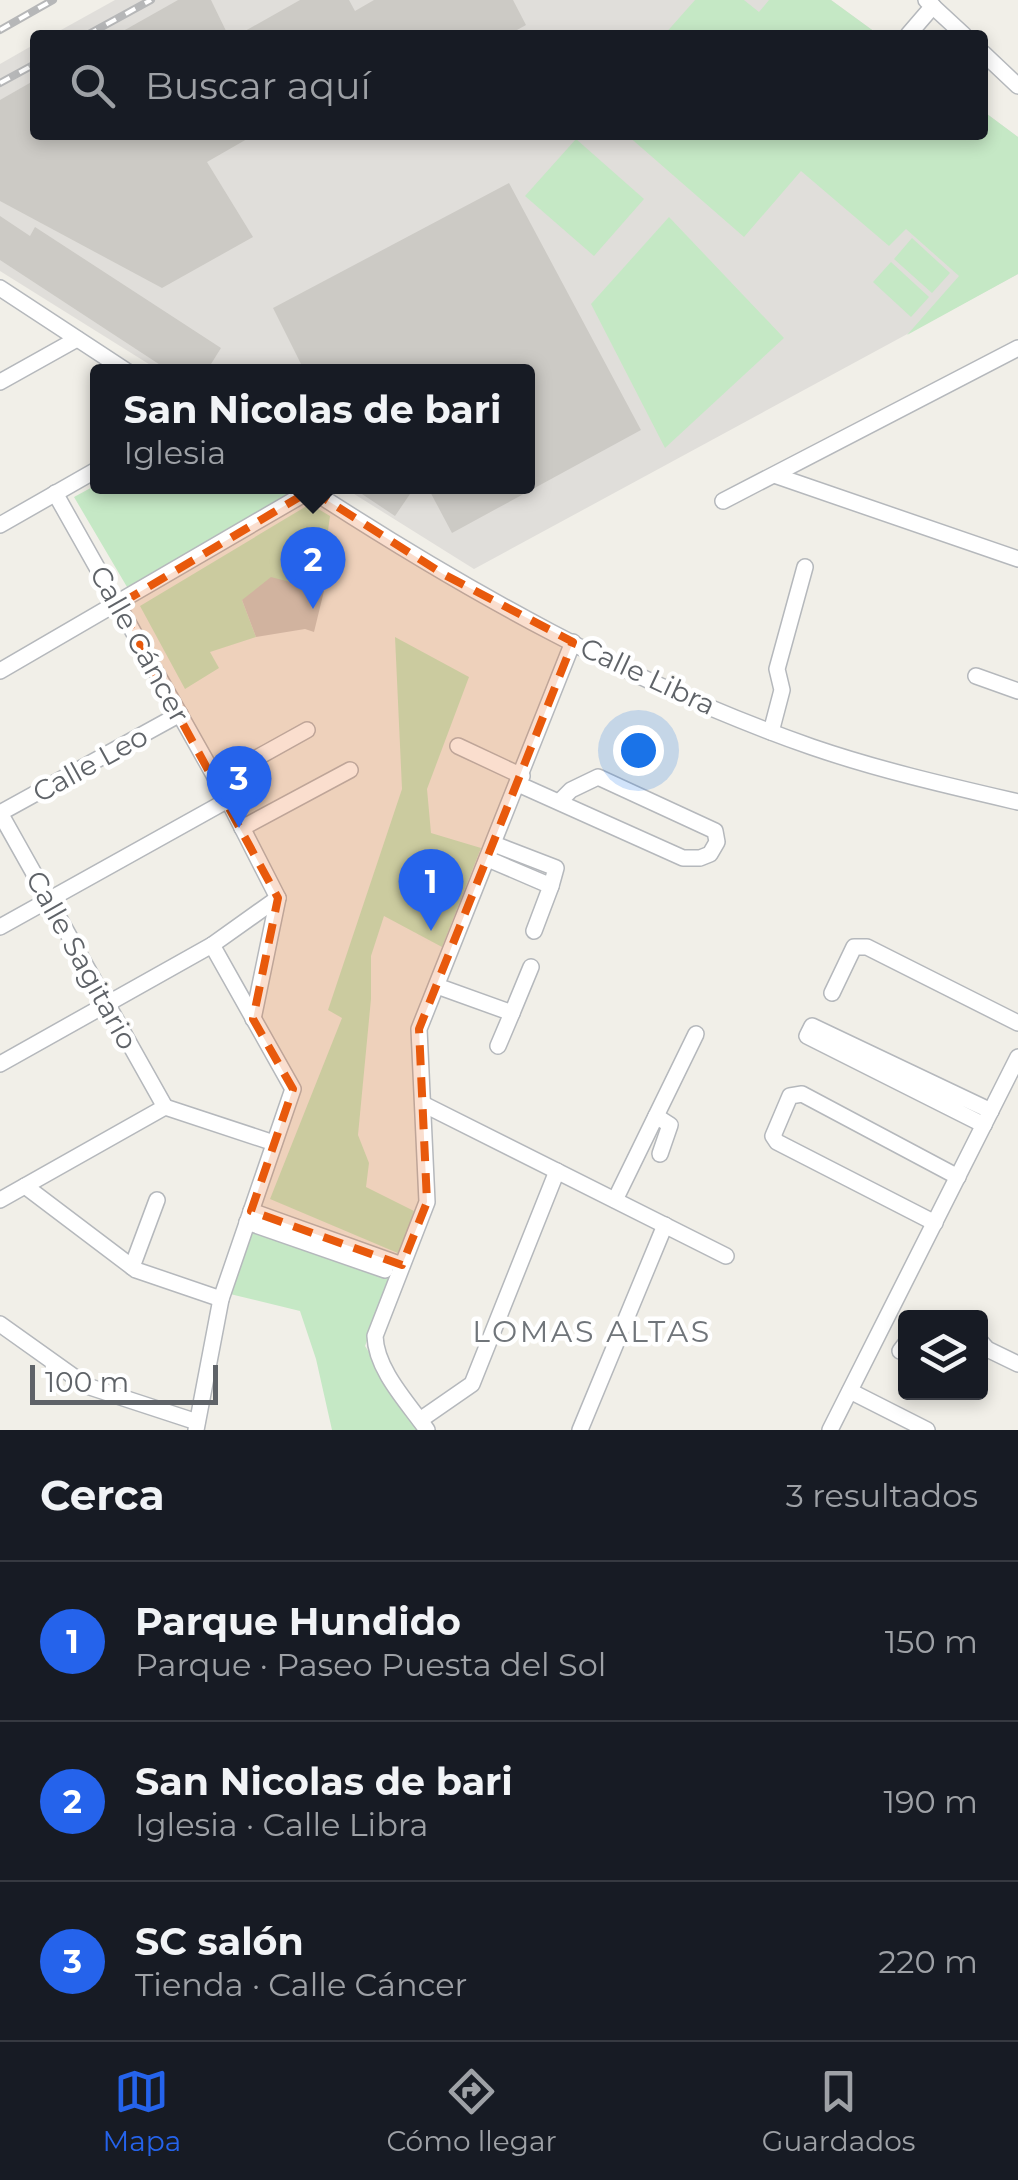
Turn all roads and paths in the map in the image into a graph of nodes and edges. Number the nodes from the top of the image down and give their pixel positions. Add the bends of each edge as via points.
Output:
1 (930, 3) edge
2 (911, 30) edge
3 (959, 30) edge
4 (988, 58) edge
5 (1018, 86) edge
6 (0, 288) edge
7 (77, 339) junction
8 (1018, 348) edge
9 (116, 364) edge
10 (0, 382) edge
11 (90, 473) edge
12 (776, 476) junction
13 (55, 493) junction
14 (298, 494) edge
15 (317, 494) edge
16 (723, 501) dead end
17 (0, 525) edge
18 (1018, 559) edge
19 (804, 566) dead end
20 (118, 605) junction
21 (573, 642) junction
22 (0, 671) edge
23 (976, 676) dead end
24 (1018, 691) edge
25 (180, 714) junction
26 (307, 730) dead end
27 (771, 732) junction
28 (458, 746) dead end
29 (350, 770) dead end
30 (217, 780) junction
31 (520, 780) junction
32 (228, 800) junction
33 (560, 801) junction
34 (1018, 802) edge
35 (0, 813) edge
36 (242, 828) junction
37 (491, 852) junction
38 (278, 898) junction
39 (49, 900) junction
40 (0, 927) edge
41 (534, 931) dead end
42 (212, 945) junction
43 (531, 967) dead end
44 (437, 986) junction
45 (832, 993) dead end
46 (107, 1004) junction
47 (512, 1013) junction
48 (253, 1019) junction
49 (1018, 1023) edge
50 (696, 1034) dead end
51 (498, 1046) dead end
52 (1018, 1057) edge
53 (0, 1064) edge
54 (423, 1104) junction
55 (164, 1107) junction
56 (656, 1116) junction
57 (987, 1118) junction
58 (274, 1143) junction
59 (660, 1154) dead end
60 (556, 1171) junction
61 (958, 1177) junction
62 (25, 1186) junction
63 (0, 1200) edge
64 (157, 1200) dead end
65 (615, 1200) junction
66 (249, 1216) junction
67 (934, 1222) junction
68 (665, 1225) junction
69 (726, 1256) dead end
70 (132, 1267) junction
71 (401, 1270) junction
72 (222, 1298) junction
73 (888, 1315) junction
74 (898, 1319) edge
75 (0, 1324) edge
76 (988, 1349) edge
77 (1018, 1364) edge
78 (850, 1391) junction
79 (424, 1425) edge
80 (196, 1426) edge
81 (580, 1430) edge
82 (830, 1430) edge
83 (927, 1430) edge

1 - 2 street
1 - 3 street
4 - 5 street
6 - 7 street
7 - 9 street
7 - 10 street
8 - 12 street
11 - 13 street
12 - 16 street
12 - 18 street
13 - 17 street
13 - 20 street, Calle Cáncer
14 - 20 street
15 - 21 street, Calle Libra via 443,574
19 - 27 street via 777,669 782,690
20 - 22 street
20 - 25 street, Calle Cáncer
21 - 27 street, Calle Libra
21 - 31 street
23 - 24 street
25 - 30 street, Calle Cáncer
25 - 35 street, Calle Leo
26 - 30 street
27 - 34 street, Calle Libra
28 - 31 street
29 - 36 street
30 - 32 street, Calle Cáncer
31 - 33 street
31 - 37 street
32 - 36 street, Calle Cáncer
32 - 39 street
33 - 33 street via 598,776 715,831 717,842 710,854 682,858
35 - 39 street, Calle Sagitario
36 - 38 street, Calle Cáncer
37 - 41 street via 556,868
37 - 44 street
38 - 42 street
38 - 48 street
39 - 40 street
39 - 46 street, Calle Sagitario
42 - 46 street
42 - 48 street
43 - 47 street
44 - 47 street
44 - 54 street via 419,1029
45 - 49 street via 854,946 867,948
46 - 53 street
46 - 55 street, Calle Sagitario
47 - 51 street
48 - 58 street via 293,1089
50 - 56 street
52 - 57 street
54 - 60 street
54 - 71 street via 427,1202
55 - 58 street
55 - 62 street
56 - 59 street via 670,1126
56 - 65 street
57 - 57 street via 812,1026 807,1036
57 - 61 street
58 - 66 street
60 - 65 street
60 - 79 street via 472,1384
61 - 67 street
61 - 67 street via 802,1094 790,1096 774,1129 778,1142
62 - 63 street
62 - 70 street
64 - 70 street
65 - 68 street
66 - 71 street
66 - 72 street
67 - 73 street
68 - 69 street
68 - 81 street
70 - 72 street
71 - 79 street via 375,1336 376,1350
72 - 80 street
73 - 74 street
73 - 78 street
75 - 80 street via 88,1386
76 - 77 street
78 - 82 street
78 - 83 street

